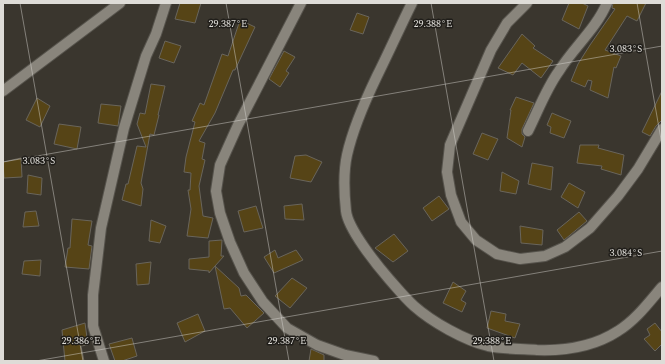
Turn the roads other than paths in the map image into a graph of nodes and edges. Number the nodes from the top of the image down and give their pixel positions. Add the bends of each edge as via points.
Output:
1 (120, 3) edge
2 (166, 3) edge
3 (301, 3) edge
4 (412, 3) edge
5 (526, 3) edge
6 (607, 3) edge
7 (3, 91) edge
8 (662, 129) edge
9 (528, 131) dead end
10 (662, 287) edge
11 (104, 361) edge
12 (374, 361) edge

1 - 7 street
2 - 11 street via 146,56 124,128 101,228 93,295 93,326
3 - 12 street via 220,165 216,191 220,213 244,273 263,302 287,328 345,355
4 - 10 street via 370,92 347,155 344,188 346,213 358,238 382,271 414,306 446,328 488,346 510,349 563,349 604,338 633,320
5 - 8 street via 507,23 491,50 450,144 447,172 451,195 461,222 476,240 497,254 520,259 545,256 565,247 590,228 618,196
6 - 9 street via 603,13 559,70

